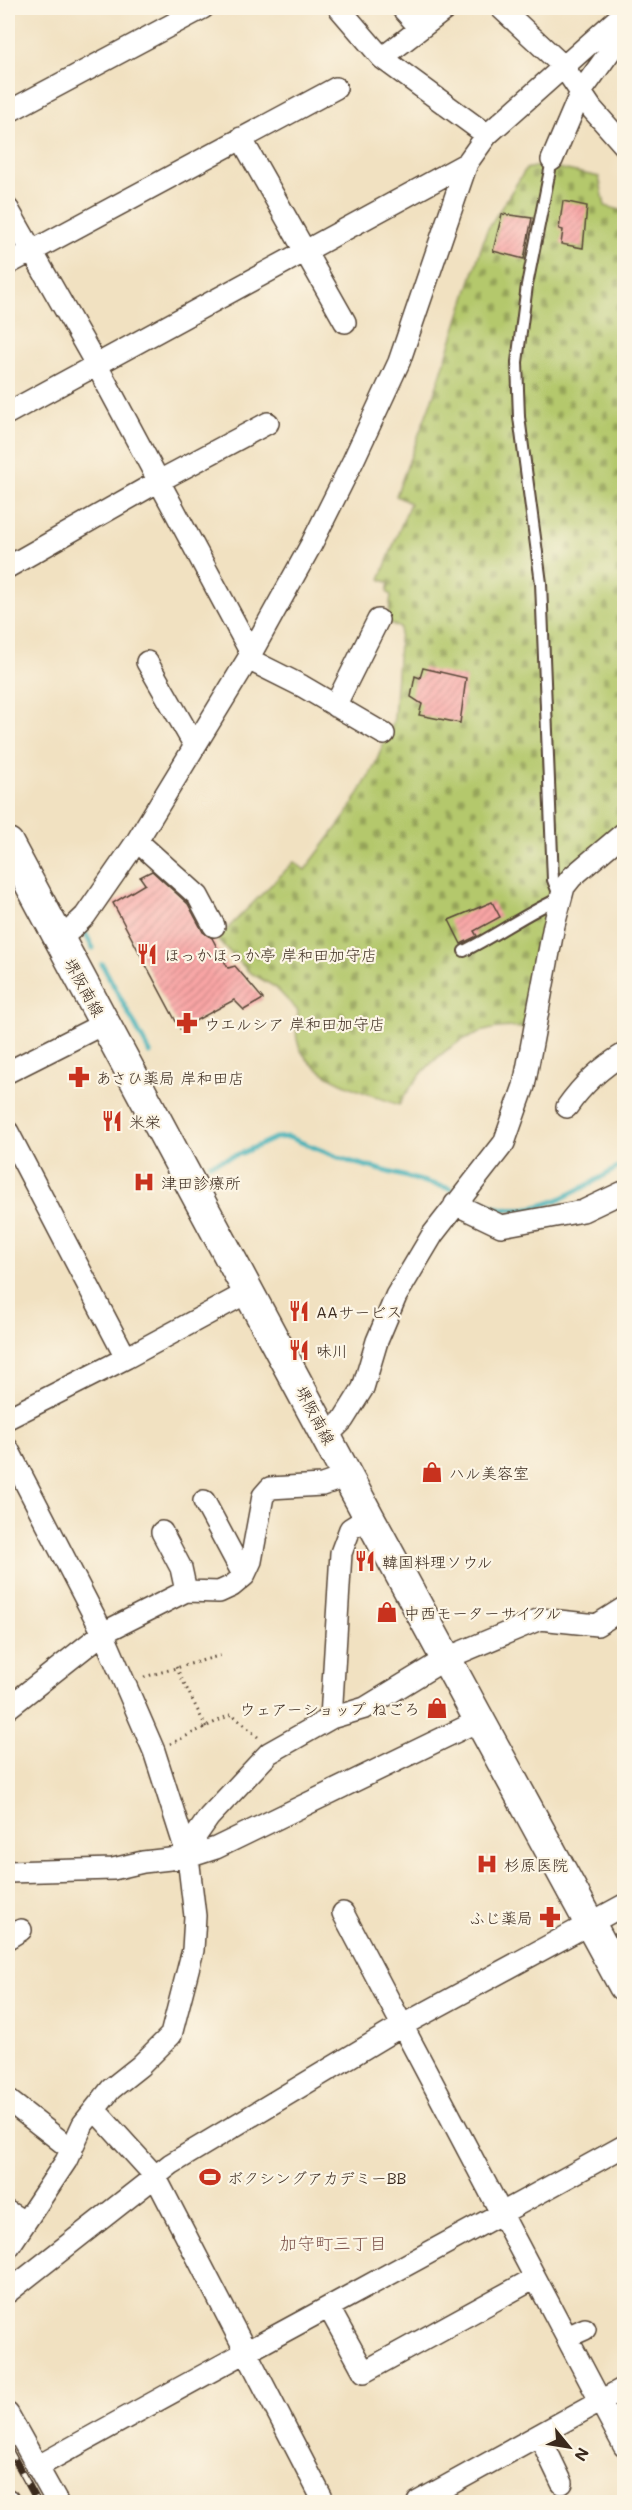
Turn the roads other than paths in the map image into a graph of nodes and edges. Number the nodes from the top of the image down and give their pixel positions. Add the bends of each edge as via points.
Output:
1 (203, 8) edge
2 (339, 8) edge
3 (402, 8) edge
4 (447, 8) edge
5 (501, 8) edge
6 (180, 13) edge
7 (624, 13) edge
8 (420, 28) junction
9 (624, 32) edge
10 (382, 58) junction
11 (563, 66) junction
12 (336, 88) dead end
13 (581, 92) junction
14 (8, 112) edge
15 (487, 135) junction
16 (242, 138) junction
17 (624, 145) edge
18 (552, 160) joint
19 (467, 163) junction
20 (8, 209) edge
21 (31, 252) junction
22 (304, 252) junction
23 (8, 264) edge
24 (345, 322) dead end
25 (96, 364) junction
26 (8, 412) edge
27 (268, 423) dead end
28 (159, 481) junction
29 (8, 567) edge
30 (378, 620) dead end
31 (250, 656) junction
32 (147, 673) dead end
33 (335, 706) junction
34 (384, 734) dead end
35 (195, 746) junction
36 (624, 833) edge
37 (138, 841) junction
38 (8, 843) edge
39 (560, 898) junction
40 (214, 926) dead end
41 (60, 940) junction
42 (464, 951) dead end
43 (105, 1023) junction
44 (624, 1054) edge
45 (8, 1072) edge
46 (567, 1107) dead end
47 (8, 1132) edge
48 (624, 1196) edge
49 (455, 1204) junction
50 (250, 1291) junction
51 (126, 1358) junction
52 (8, 1418) edge
53 (327, 1436) junction
54 (8, 1449) edge
55 (348, 1476) junction
56 (204, 1502) dead end
57 (369, 1516) junction
58 (162, 1542) dead end
59 (244, 1576) junction
60 (186, 1591) junction
61 (624, 1608) edge
62 (103, 1633) junction
63 (447, 1658) junction
64 (8, 1708) edge
65 (331, 1718) junction
66 (480, 1720) junction
67 (187, 1853) junction
68 (8, 1872) edge
69 (624, 1905) edge
70 (343, 1913) dead end
71 (590, 1923) junction
72 (624, 1986) edge
73 (403, 2025) junction
74 (8, 2100) edge
75 (95, 2110) junction
76 (624, 2146) edge
77 (72, 2150) junction
78 (155, 2176) junction
79 (503, 2213) junction
80 (16, 2217) edge
81 (8, 2248) edge
82 (535, 2278) junction
83 (8, 2292) edge
84 (329, 2308) junction
85 (245, 2351) junction
86 (624, 2388) edge
87 (600, 2400) junction
88 (8, 2414) edge
89 (539, 2435) junction
90 (624, 2446) edge
91 (37, 2467) junction
92 (562, 2483) dead end
93 (57, 2502) edge
94 (324, 2502) edge
95 (418, 2502) edge

1 - 6 street
2 - 10 street
3 - 8 street
4 - 8 street
5 - 11 street
6 - 14 street
7 - 11 street
8 - 10 street
9 - 13 street
10 - 15 street
11 - 13 street
11 - 15 street
12 - 16 street
13 - 17 street
13 - 18 street
15 - 19 street
16 - 21 street
16 - 22 street
18 - 39 lane via 527,285 517,362 519,417 540,583 553,880
19 - 22 street
19 - 31 street via 399,362 348,472
20 - 21 street
21 - 23 street
21 - 25 street
22 - 24 street
22 - 25 street
25 - 26 street
25 - 28 street
27 - 28 street
28 - 29 street
28 - 31 street
30 - 33 street
31 - 33 street
31 - 35 street
32 - 35 street
33 - 34 street
35 - 37 street
36 - 39 street via 572,878
37 - 40 street via 198,896
37 - 41 street via 85,916
38 - 41 main road, 堺阪南線
39 - 42 lane
39 - 49 street via 524,1086 504,1143
41 - 43 main road, 堺阪南線
43 - 45 street
43 - 50 main road, 堺阪南線
44 - 46 street via 603,1066
47 - 51 street
48 - 49 street via 621,1193 583,1211 501,1226
49 - 53 street via 396,1296 363,1388 343,1420
50 - 51 street
50 - 53 main road, 堺阪南線
51 - 52 street
53 - 55 main road, 堺阪南線
54 - 62 street
55 - 57 main road, 堺阪南線
55 - 59 street via 322,1485 270,1488 263,1496 251,1562
56 - 59 street
57 - 63 main road, 堺阪南線
57 - 65 street via 350,1528 341,1553
58 - 60 street via 181,1568
59 - 60 street via 219,1592
60 - 62 street
61 - 63 street via 597,1625 540,1619
62 - 64 street
62 - 67 street via 154,1751
63 - 65 street via 365,1708
63 - 66 main road, 堺阪南線
65 - 67 street via 273,1751 209,1817
66 - 67 street via 216,1848
66 - 71 main road, 堺阪南線
67 - 68 street via 113,1869
67 - 75 street via 195,1916 193,1950 171,2035 111,2089
69 - 71 street
70 - 73 street
71 - 72 main road, 堺阪南線
71 - 73 street
73 - 78 street
73 - 79 street
74 - 77 street
75 - 77 street via 83,2124
75 - 78 street
76 - 79 street
77 - 80 street via 66,2162
78 - 83 street
78 - 85 street
79 - 82 street
79 - 84 street
80 - 81 street
82 - 84 street via 364,2372
82 - 87 street via 576,2333
84 - 85 street
85 - 91 street
85 - 94 street
86 - 87 street
87 - 89 street
87 - 90 street
88 - 91 street
89 - 92 street
89 - 95 street
91 - 93 street

